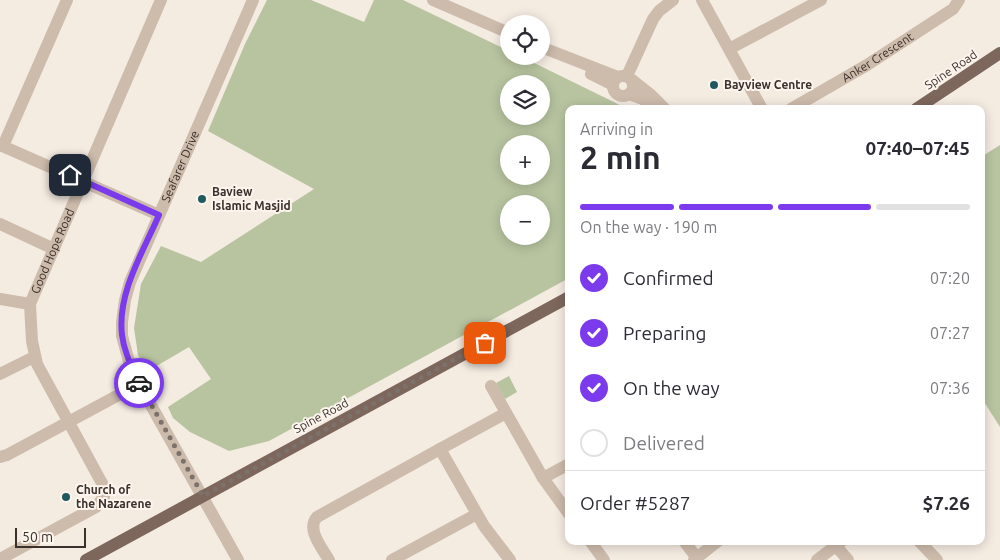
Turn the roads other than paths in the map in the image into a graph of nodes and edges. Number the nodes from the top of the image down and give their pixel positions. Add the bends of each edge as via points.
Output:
1 (67, 0) edge
2 (162, 0) edge
3 (253, 0) edge
4 (433, 0) edge
5 (674, 0) edge
6 (702, 0) edge
7 (821, 0) edge
8 (959, 0) edge
9 (500, 29) edge
10 (729, 49) junction
11 (550, 51) edge
12 (1000, 53) edge
13 (623, 80) junction
14 (629, 94) junction
15 (649, 105) edge
16 (661, 105) edge
17 (760, 105) edge
18 (798, 105) edge
19 (922, 105) edge
20 (2, 145) edge
21 (84, 181) junction
22 (159, 215) junction
23 (0, 224) edge
24 (54, 249) junction
25 (0, 299) edge
26 (565, 299) edge
27 (30, 304) junction
28 (34, 357) junction
29 (0, 374) edge
30 (139, 384) junction
31 (491, 386) dead end
32 (506, 413) junction
33 (68, 422) junction
34 (440, 449) junction
35 (0, 457) edge
36 (565, 466) edge
37 (543, 478) junction
38 (203, 496) junction
39 (565, 508) edge
40 (477, 514) junction
41 (593, 545) edge
42 (686, 545) edge
43 (713, 545) edge
44 (837, 545) edge
45 (840, 545) edge
46 (923, 545) edge
47 (0, 559) edge
48 (695, 559) edge
49 (86, 560) edge
50 (238, 560) edge
51 (329, 560) edge
52 (392, 560) edge
53 (510, 560) edge
54 (604, 560) edge
55 (818, 560) edge
56 (848, 560) edge
57 (937, 560) edge

1 - 20 street
2 - 21 street, Good Hope Road
3 - 22 street, Seafarer Drive
4 - 9 street
5 - 13 street via 653,19
6 - 10 street
7 - 10 street
8 - 18 street, Anker Crescent via 953,9
10 - 17 street
11 - 13 street
12 - 19 main road, Spine Road
13 - 14 street via 634,86
13 - 14 street via 615,92 620,96
13 - 16 street via 651,95
14 - 15 street
20 - 21 street
21 - 22 street
21 - 24 street, Good Hope Road
22 - 30 street, Seafarer Drive via 130,282 122,313 125,350
23 - 24 street
24 - 27 street, Good Hope Road
25 - 27 street
26 - 38 main road, Spine Road
27 - 28 street, Good Hope Road
28 - 29 street
28 - 33 street, Good Hope Road
30 - 33 street
30 - 38 street, Seafarer Drive
31 - 32 street
32 - 34 street
32 - 37 street
33 - 35 street
33 - 47 street, Good Hope Road via 103,485 104,497 96,507
34 - 40 street
34 - 51 street via 317,517 312,528
36 - 37 street
37 - 39 street
38 - 49 main road, Spine Road
38 - 50 street, Seafarer Drive
40 - 52 street
40 - 53 street
41 - 54 street
42 - 48 street
43 - 48 street
44 - 55 street
45 - 56 street
46 - 57 street

